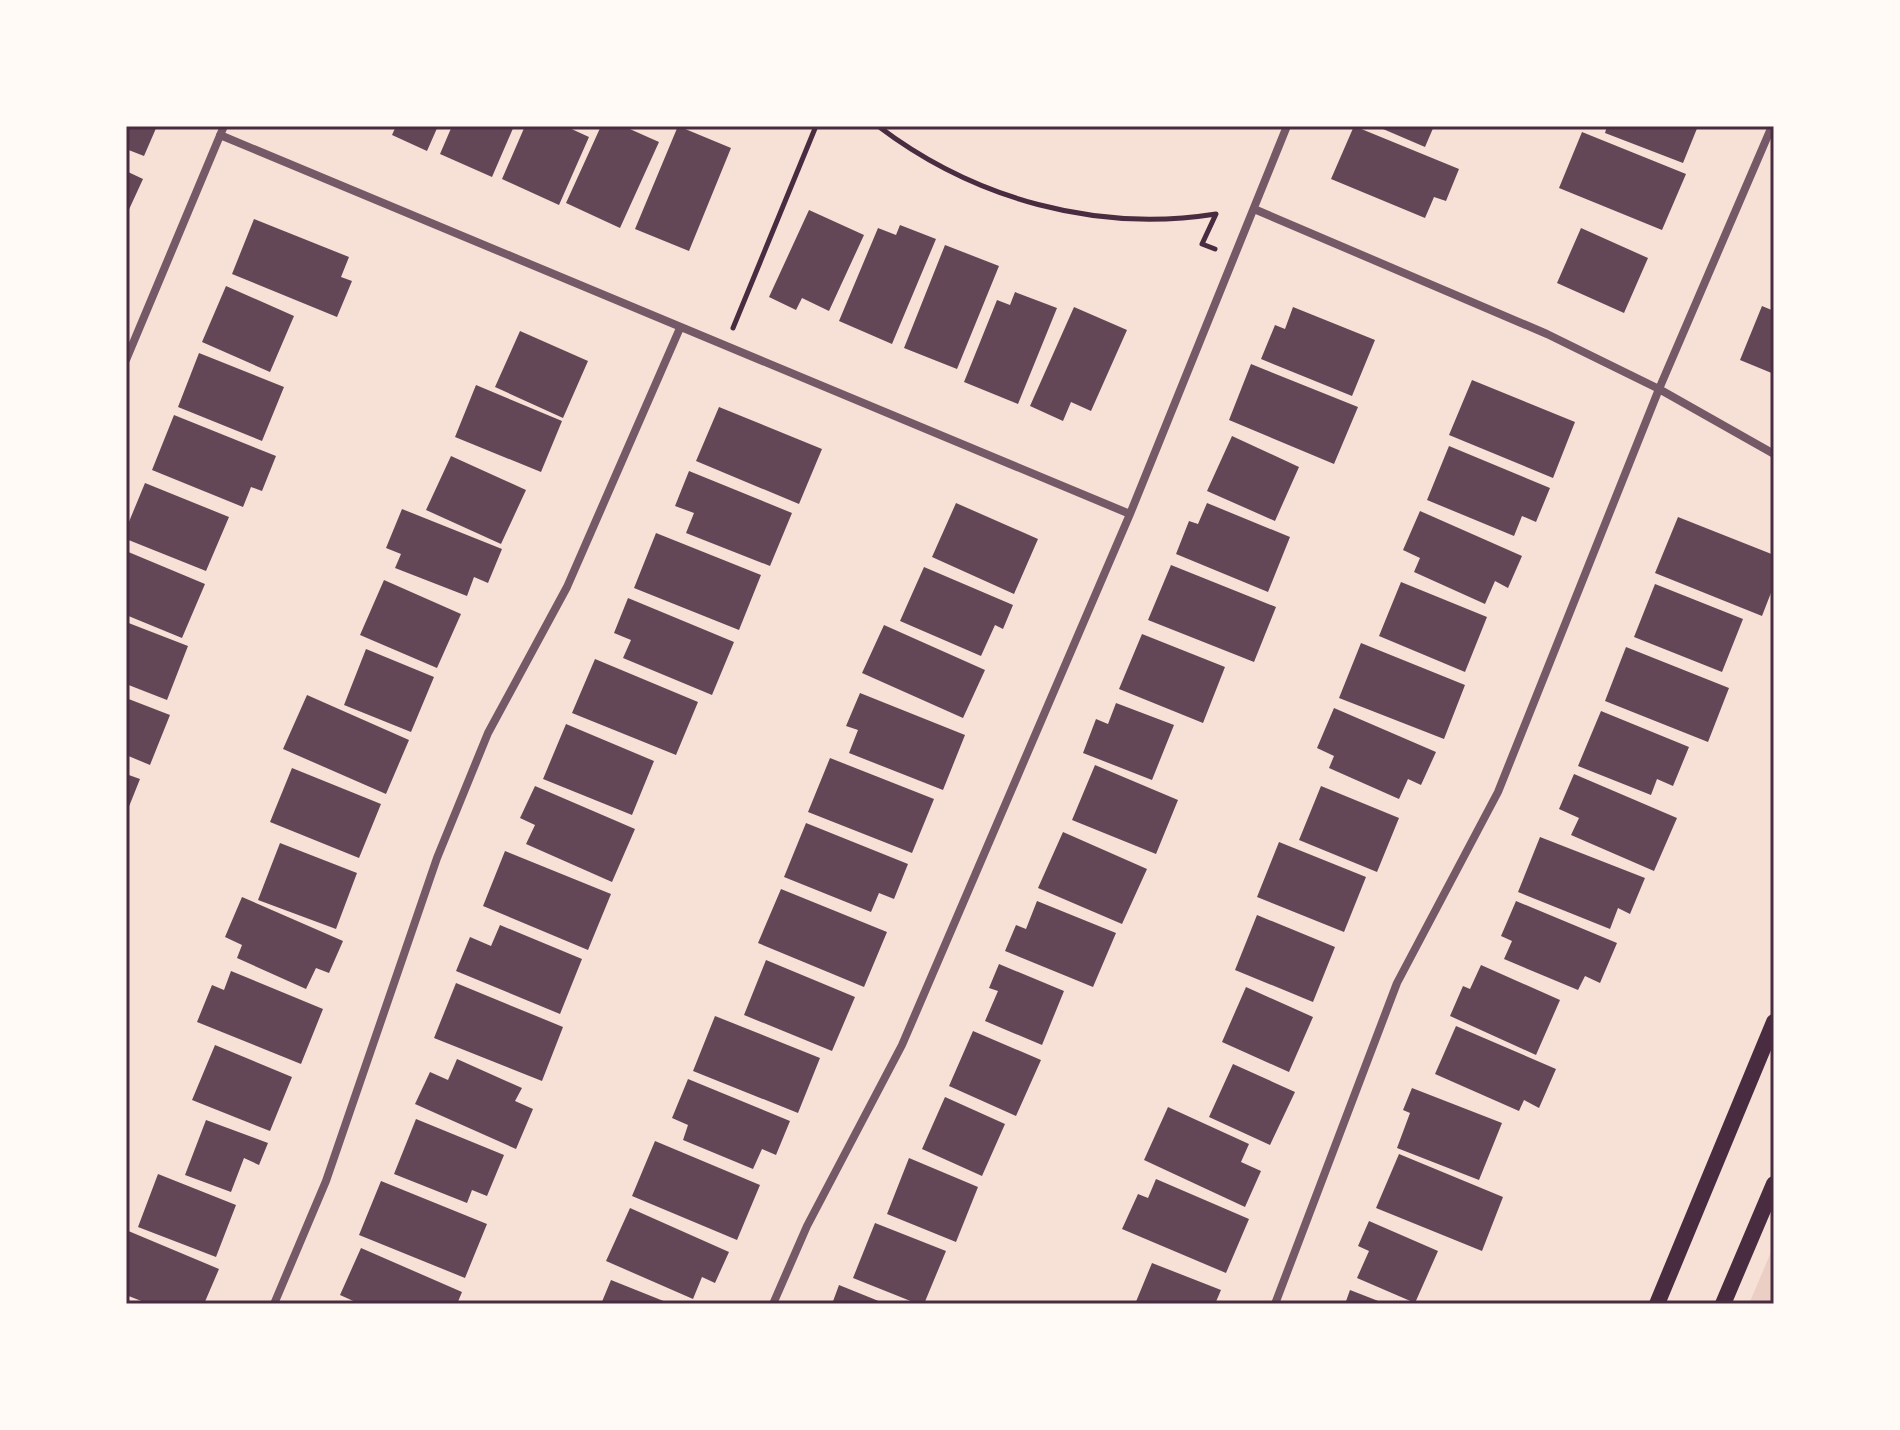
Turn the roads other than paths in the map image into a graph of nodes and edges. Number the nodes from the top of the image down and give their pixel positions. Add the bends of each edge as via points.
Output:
1 (224, 126) edge
2 (1287, 126) edge
3 (1772, 126) edge
4 (220, 135) junction
5 (1254, 209) junction
6 (680, 328) junction
7 (126, 360) edge
8 (1659, 389) junction
9 (1774, 454) edge
10 (1130, 514) junction
11 (1774, 1022) edge
12 (1774, 1184) edge
13 (274, 1304) edge
14 (773, 1304) edge
15 (1275, 1304) edge
16 (1657, 1304) edge
17 (1723, 1304) edge

1 - 4 street
2 - 5 street
3 - 8 street
4 - 6 street
4 - 7 street
5 - 8 street via 1547,334
5 - 10 street
6 - 10 street
6 - 13 street via 567,587 488,733 437,858 326,1181
8 - 9 street
8 - 15 street via 1498,792 1397,983
10 - 14 street via 902,1045 807,1226
11 - 16 main road
12 - 17 main road

